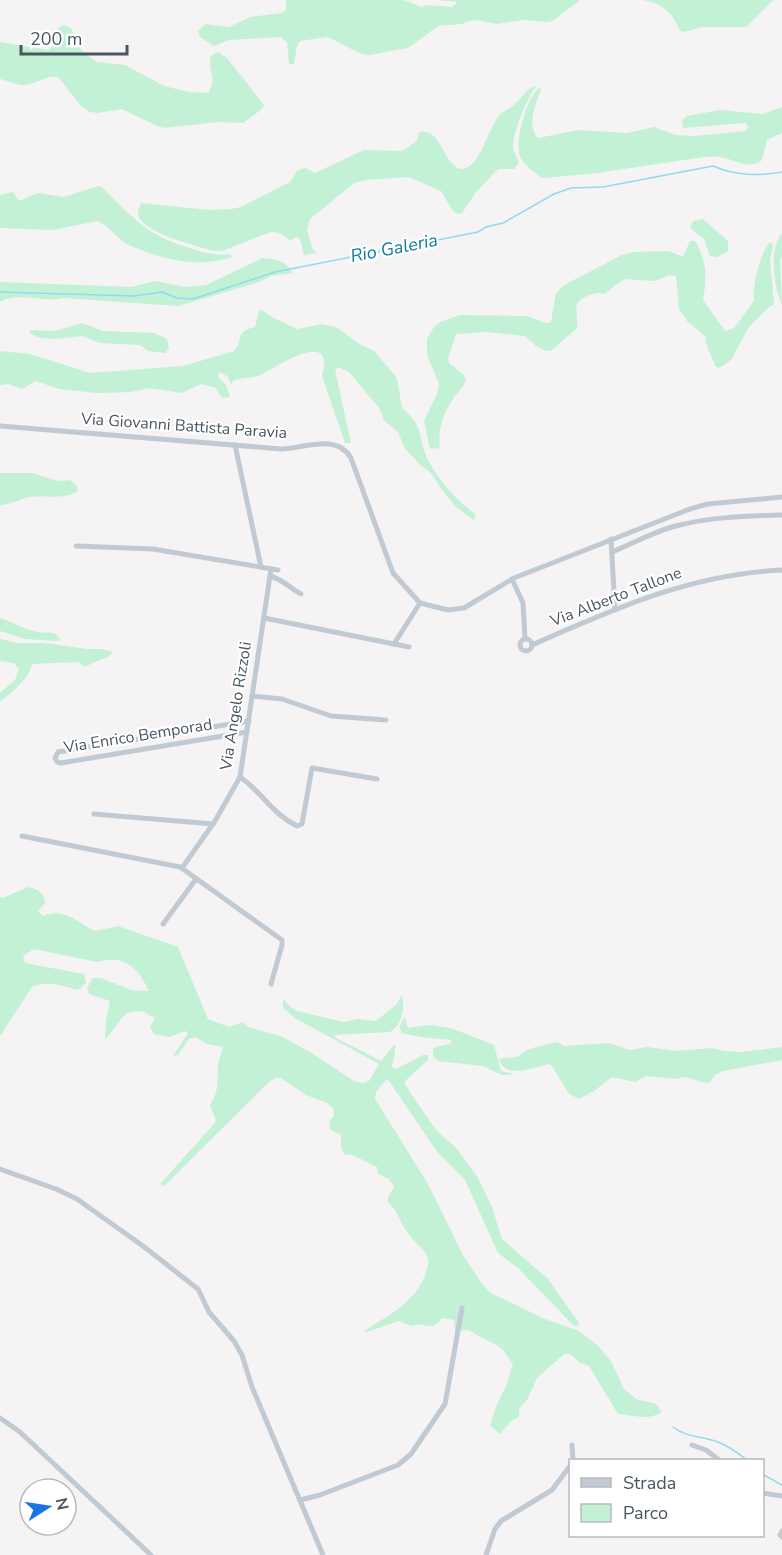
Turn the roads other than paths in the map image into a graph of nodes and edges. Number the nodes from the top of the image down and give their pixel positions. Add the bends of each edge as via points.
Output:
1 (0, 426) edge
2 (235, 445) junction
3 (782, 497) edge
4 (782, 515) edge
5 (611, 539) junction
6 (76, 546) dead end
7 (612, 552) junction
8 (261, 567) junction
9 (278, 570) dead end
10 (782, 570) edge
11 (271, 573) junction
12 (512, 579) junction
13 (301, 594) dead end
14 (420, 603) junction
15 (615, 610) junction
16 (264, 618) junction
17 (525, 638) junction
18 (394, 644) junction
19 (532, 645) junction
20 (409, 647) dead end
21 (252, 696) junction
22 (386, 720) dead end
23 (249, 721) junction
24 (247, 732) junction
25 (240, 777) junction
26 (377, 779) dead end
27 (94, 814) dead end
28 (213, 824) junction
29 (22, 836) dead end
30 (182, 868) junction
31 (196, 879) junction
32 (163, 924) dead end
33 (271, 984) dead end
34 (0, 1169) edge
35 (462, 1308) dead end
36 (0, 1418) edge
37 (572, 1445) dead end
38 (692, 1445) dead end
39 (573, 1459) edge
40 (717, 1459) edge
41 (569, 1467) edge
42 (764, 1493) edge
43 (782, 1496) edge
44 (300, 1500) junction
45 (782, 1531) edge
46 (782, 1537) edge
47 (148, 1555) edge
48 (158, 1555) edge
49 (322, 1555) edge
50 (486, 1555) edge

1 - 2 street, Via Giovanni Battista Paravia
2 - 8 street
2 - 14 street, Via Giovanni Battista Paravia via 290,448 332,444 345,450 354,465 390,568
3 - 5 street via 699,507
4 - 7 street via 732,517 683,525
5 - 7 street
5 - 12 street
6 - 8 street via 153,549
7 - 15 street
8 - 11 street
9 - 11 street
10 - 15 street, Via Alberto Tallone via 699,581
11 - 13 street
11 - 16 street, Via Angelo Rizzoli
12 - 14 street via 464,608
12 - 17 street via 523,603
14 - 18 street
15 - 19 street, Via Alberto Tallone
16 - 18 street
16 - 21 street, Via Angelo Rizzoli
17 - 19 street
17 - 19 street via 519,642 521,650 528,651
18 - 20 street
21 - 22 street via 282,699 331,716
21 - 23 street, Via Angelo Rizzoli
23 - 24 street, Via Angelo Rizzoli
23 - 24 street, Via Enrico Bemporad via 58,752 55,758 61,763
24 - 25 street, Via Angelo Rizzoli
25 - 26 street via 280,816 298,826 302,824 312,768
25 - 28 street, Via Angelo Rizzoli
27 - 28 street
28 - 30 street, Via Angelo Rizzoli
29 - 30 street
30 - 31 street
31 - 32 street
31 - 33 street via 282,941
34 - 44 street via 77,1199 196,1287 209,1312 242,1355
35 - 44 street via 446,1404 411,1454 398,1465
36 - 47 street via 20,1432
37 - 39 street
38 - 40 street
41 - 50 street via 552,1490 501,1521
42 - 43 street
44 - 49 street
45 - 46 street
47 - 48 street

